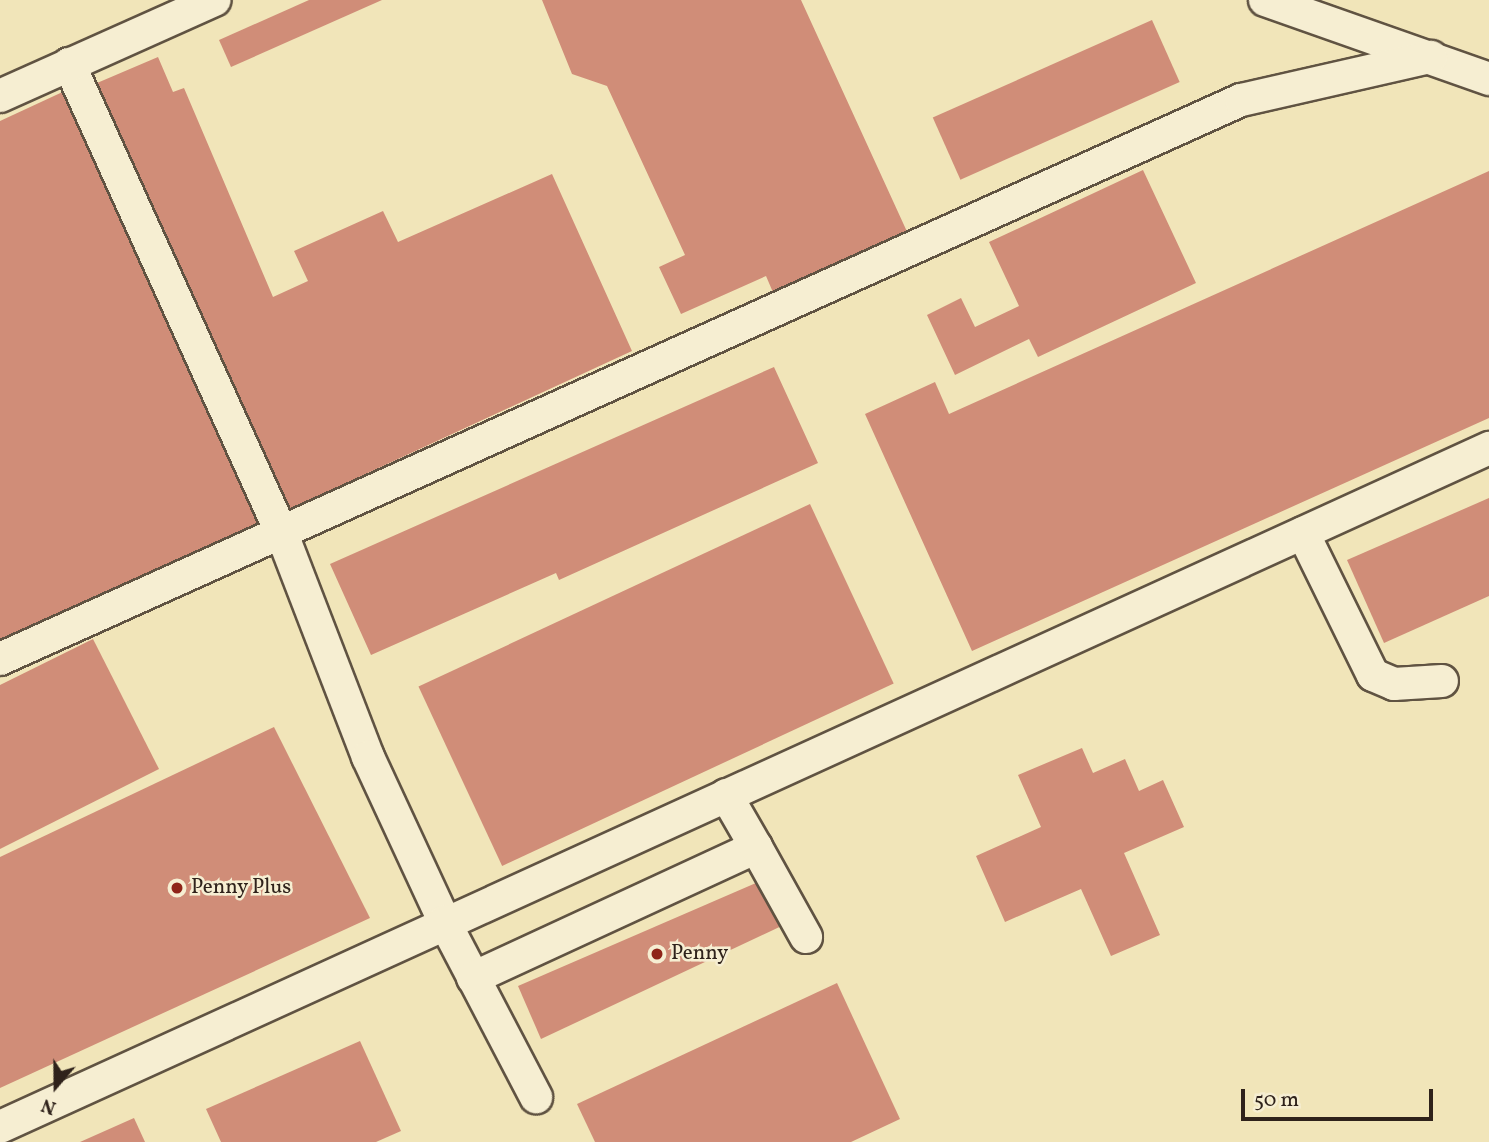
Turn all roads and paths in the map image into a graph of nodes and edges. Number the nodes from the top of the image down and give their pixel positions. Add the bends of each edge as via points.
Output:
1 (215, 0) edge
2 (1265, 0) edge
3 (1431, 57) junction
4 (69, 64) junction
5 (1489, 79) edge
6 (0, 96) edge
7 (1489, 448) edge
8 (1303, 533) junction
9 (282, 534) junction
10 (0, 659) edge
11 (1442, 681) dead end
12 (726, 795) junction
13 (756, 847) junction
14 (444, 921) junction
15 (806, 937) dead end
16 (473, 978) junction
17 (536, 1097) dead end
18 (0, 1127) edge

1 - 4 street
2 - 3 street
3 - 5 street
3 - 9 street via 1241,100
4 - 6 street
4 - 9 street
7 - 8 street
8 - 11 street via 1373,675 1394,684
8 - 12 street
9 - 10 street
9 - 14 street via 368,757
12 - 13 street
12 - 14 street
13 - 15 street
13 - 16 street
14 - 16 street
14 - 18 street
16 - 17 street

